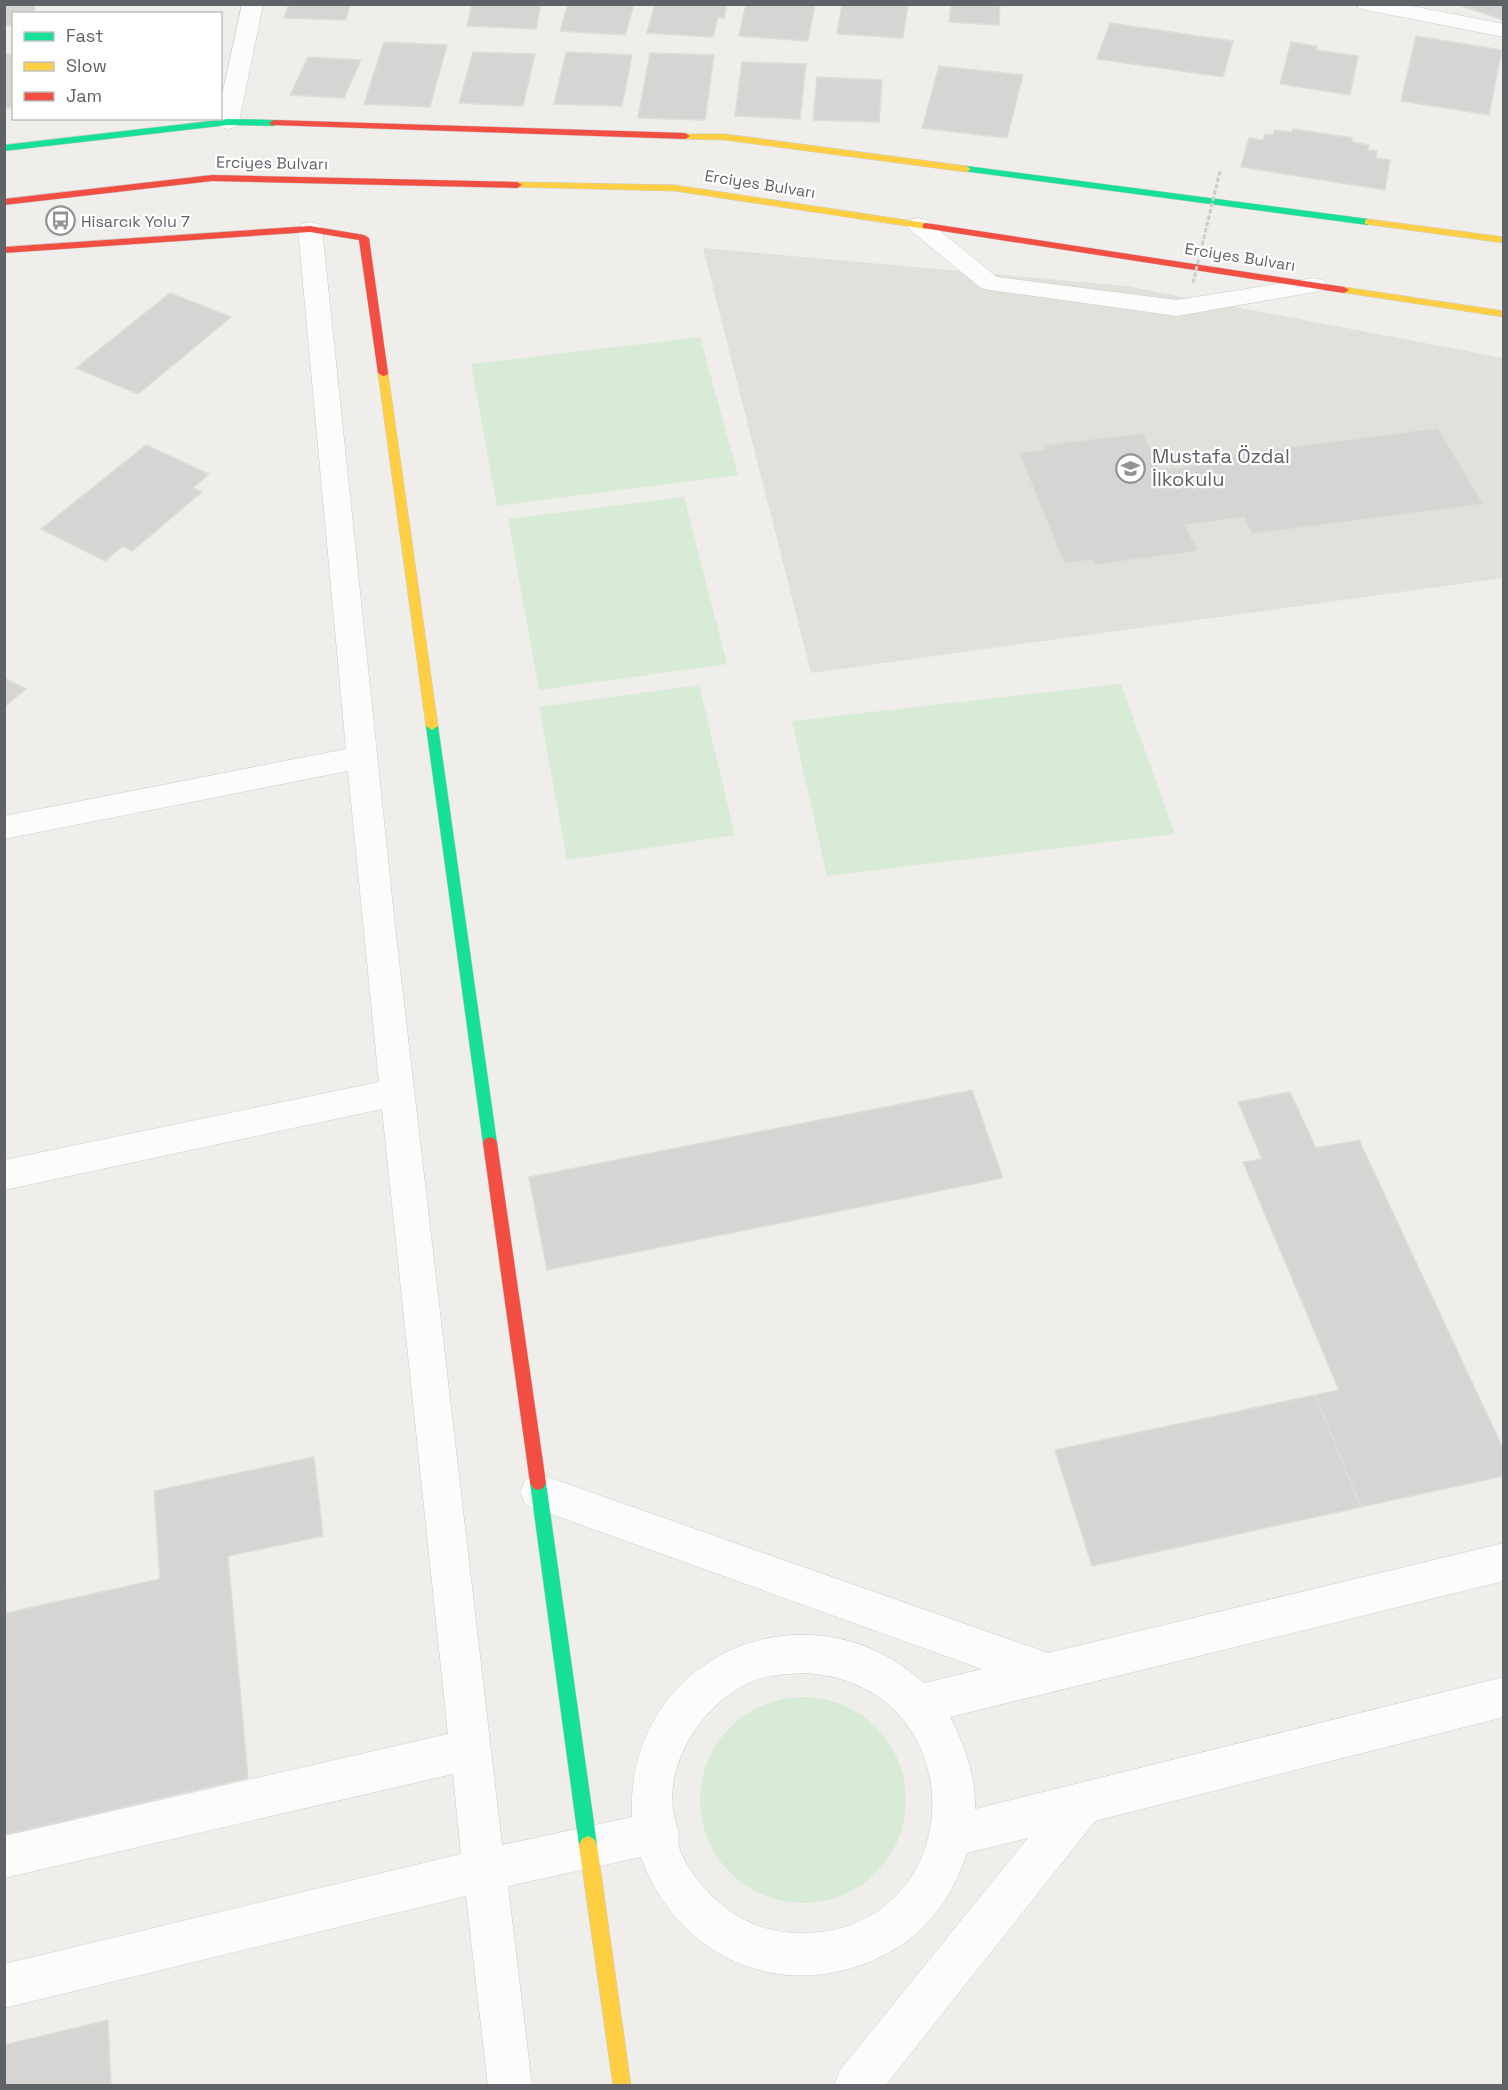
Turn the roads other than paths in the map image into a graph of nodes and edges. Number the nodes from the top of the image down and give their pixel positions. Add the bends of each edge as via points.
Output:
1 (253, 4) edge
2 (1366, 4) edge
3 (1393, 7) edge
4 (1503, 31) edge
5 (228, 122) junction
6 (4, 148) edge
7 (4, 202) edge
8 (918, 225) junction
9 (310, 229) junction
10 (1503, 240) edge
11 (4, 249) edge
12 (1314, 285) junction
13 (1503, 314) edge
14 (361, 757) junction
15 (4, 828) edge
16 (396, 1092) junction
17 (4, 1175) edge
18 (539, 1492) junction
19 (1503, 1562) edge
20 (1048, 1673) junction
21 (1503, 1697) edge
22 (917, 1705) junction
23 (470, 1749) junction
24 (1083, 1803) junction
25 (658, 1832) junction
26 (948, 1837) junction
27 (588, 1847) junction
28 (4, 1857) edge
29 (484, 1870) junction
30 (4, 1986) edge
31 (510, 2085) edge
32 (622, 2085) edge
33 (856, 2085) edge

1 - 5 street
2 - 3 street
3 - 4 street
5 - 6 main road, Erciyes Bulvarı
5 - 10 main road, Erciyes Bulvarı via 725,137
7 - 8 main road, Erciyes Bulvarı via 212,178 663,187
8 - 12 main road, Erciyes Bulvarı
8 - 12 street via 990,283 1176,308
9 - 11 main road
9 - 14 street
9 - 18 main road via 364,238
12 - 13 main road, Erciyes Bulvarı
14 - 15 street
14 - 16 street
16 - 17 street
16 - 23 street
18 - 20 street
18 - 27 main road
19 - 20 street
20 - 22 street
21 - 24 street
22 - 25 street via 889,1678 855,1660 819,1650 782,1650 745,1660 706,1686 687,1706 667,1740 656,1778
22 - 26 street via 938,1738 950,1776 952,1817
23 - 28 street
23 - 29 street
24 - 26 street
24 - 33 street
25 - 26 street via 664,1858 683,1894 711,1924 747,1946 785,1957 826,1956 855,1948 899,1924 927,1893
25 - 27 street
27 - 29 street
27 - 32 main road
29 - 30 street
29 - 31 street

